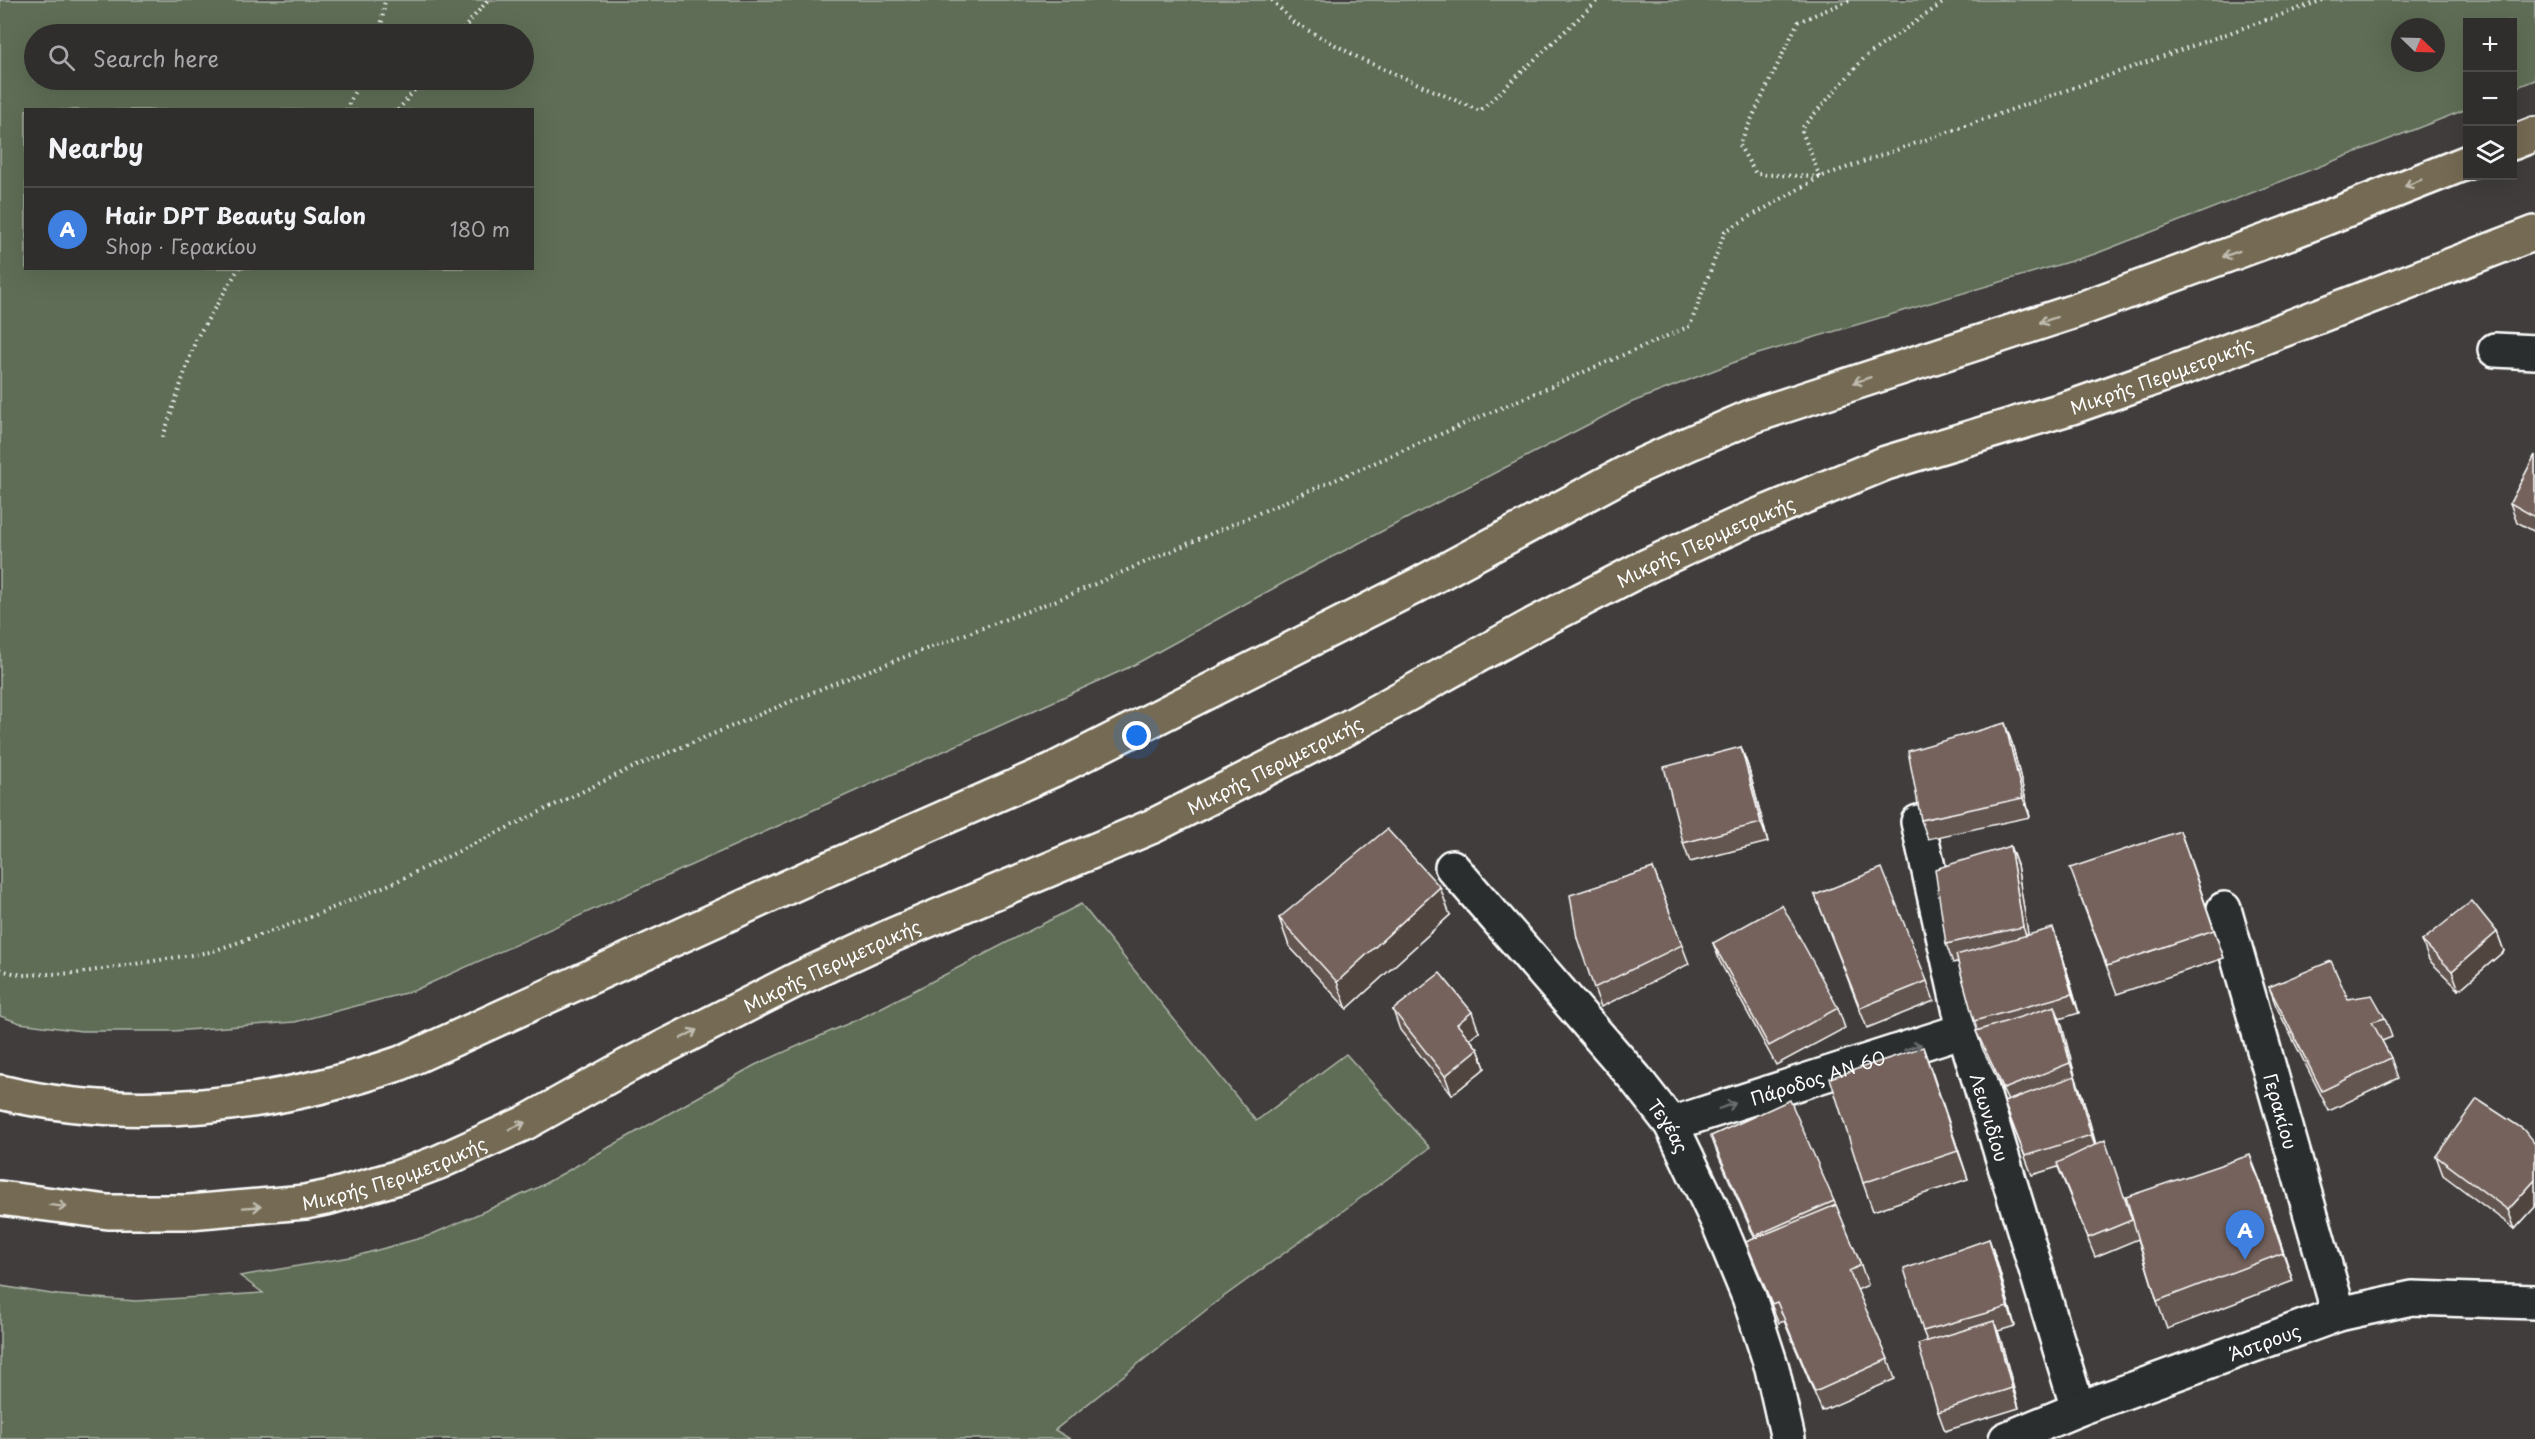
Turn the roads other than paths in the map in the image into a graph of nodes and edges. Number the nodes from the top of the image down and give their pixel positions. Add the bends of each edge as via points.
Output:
1 (2535, 134) edge
2 (2517, 141) edge
3 (2463, 164) edge
4 (2535, 233) edge
5 (2495, 350) dead end
6 (2535, 352) edge
7 (1918, 822) edge
8 (1452, 867) dead end
9 (2224, 909) dead end
10 (1964, 1030) junction
11 (0, 1092) edge
12 (1671, 1124) junction
13 (0, 1198) edge
14 (2535, 1302) edge
15 (2338, 1314) junction
16 (2078, 1409) junction
17 (1788, 1439) edge
18 (2006, 1439) edge

1 - 2 main road
3 -> 11 main road via 2086,307 1753,416 1688,444 1053,770 401,1063 309,1090 209,1106 112,1109
13 -> 4 main road, Μικρής Περιμετρικής via 141,1213 265,1206 330,1197 440,1162 525,1123 808,974 1153,826 1357,723 1628,576 1745,521 1886,463 2072,407 2186,367
5 - 6 street
7 - 10 street, Λεωνιδίου
8 - 12 street, Τεγέας
9 - 15 street, Γερακίου
12 -> 10 street, Πάροδος ΑΝ 60
10 - 16 street, Λεωνιδίου
12 - 17 street, Τεγέας via 1749,1297 1772,1368
14 - 15 street, Άστρους via 2412,1298
15 - 16 street, Άστρους
16 - 18 street, Άστρους

